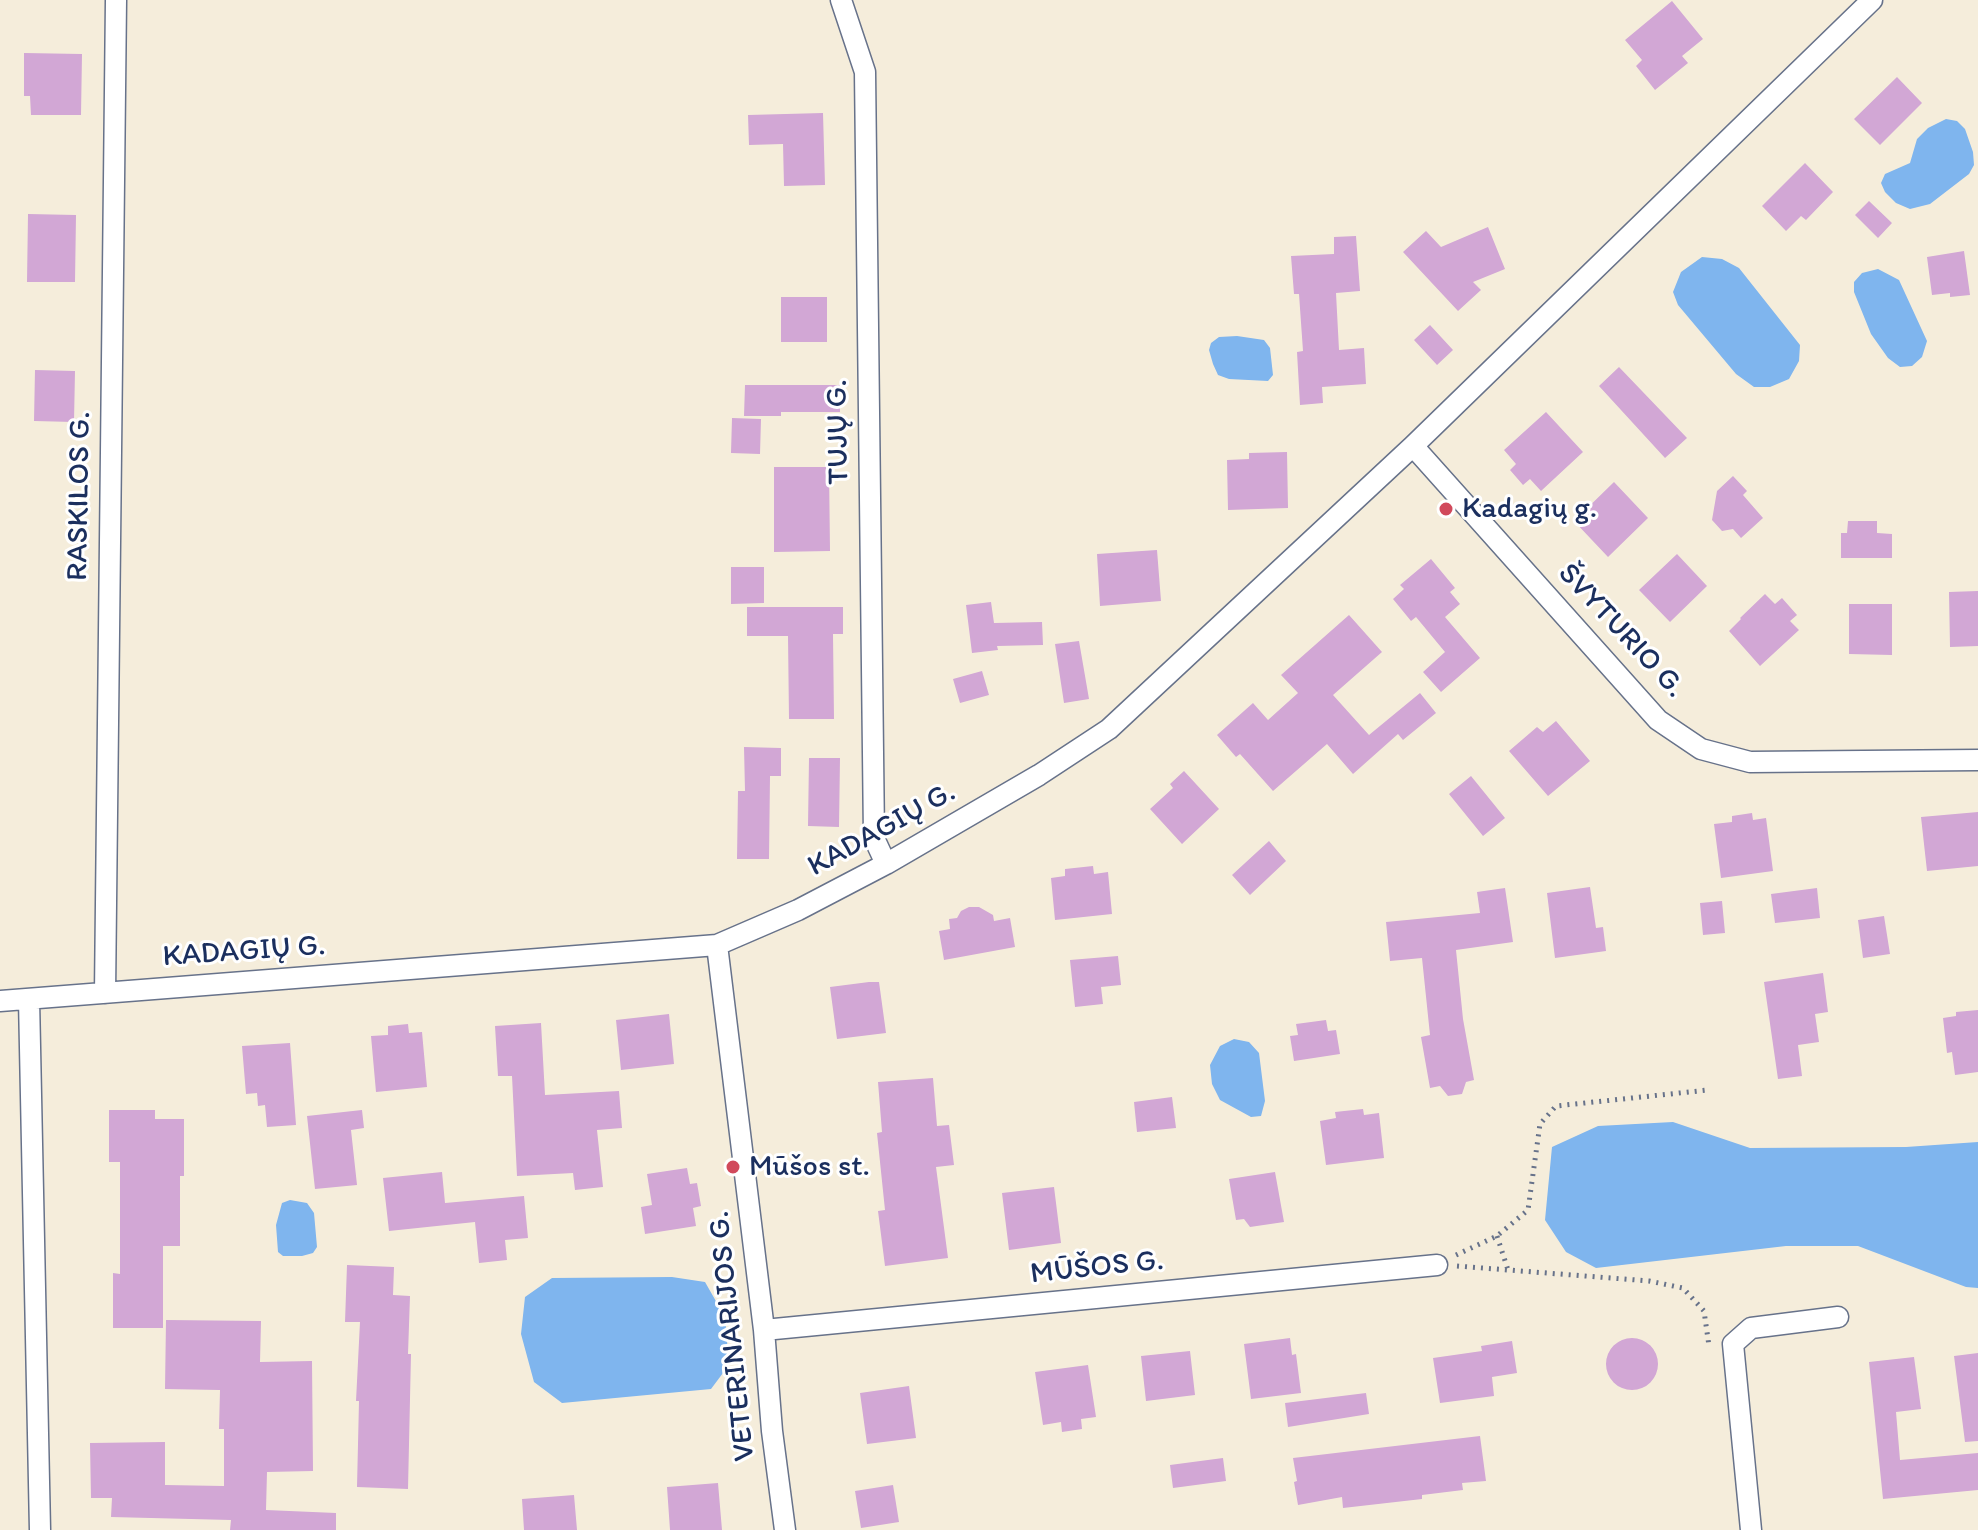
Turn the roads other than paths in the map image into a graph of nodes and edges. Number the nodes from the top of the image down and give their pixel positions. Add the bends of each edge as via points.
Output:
1 (116, 0) edge
2 (841, 0) edge
3 (1872, 0) edge
4 (1413, 446) junction
5 (1978, 760) edge
6 (886, 864) junction
7 (717, 945) junction
8 (105, 993) junction
9 (29, 999) junction
10 (0, 1001) edge
11 (1437, 1265) road end
12 (1838, 1317) dead end
13 (764, 1330) junction
14 (40, 1530) edge
15 (785, 1530) edge
16 (1751, 1530) edge

1 - 8 street, RASKILOS G.
2 - 6 street, TUJŲ G. via 865,72 874,838
3 - 4 street, KADAGIŲ G.
4 - 5 street, ŠVYTURIO G. via 1658,720 1701,749 1750,762
4 - 6 street, KADAGIŲ G. via 1109,729
6 - 7 street, KADAGIŲ G.
7 - 8 street, KADAGIŲ G.
7 - 13 street, VETERINARIJOS G.
8 - 9 street, KADAGIŲ G.
9 - 10 street, KADAGIŲ G.
9 - 14 street
11 - 13 street, MŪŠOS G.
12 - 16 street via 1751,1328 1733,1344
13 - 15 street, VETERINARIJOS G.

